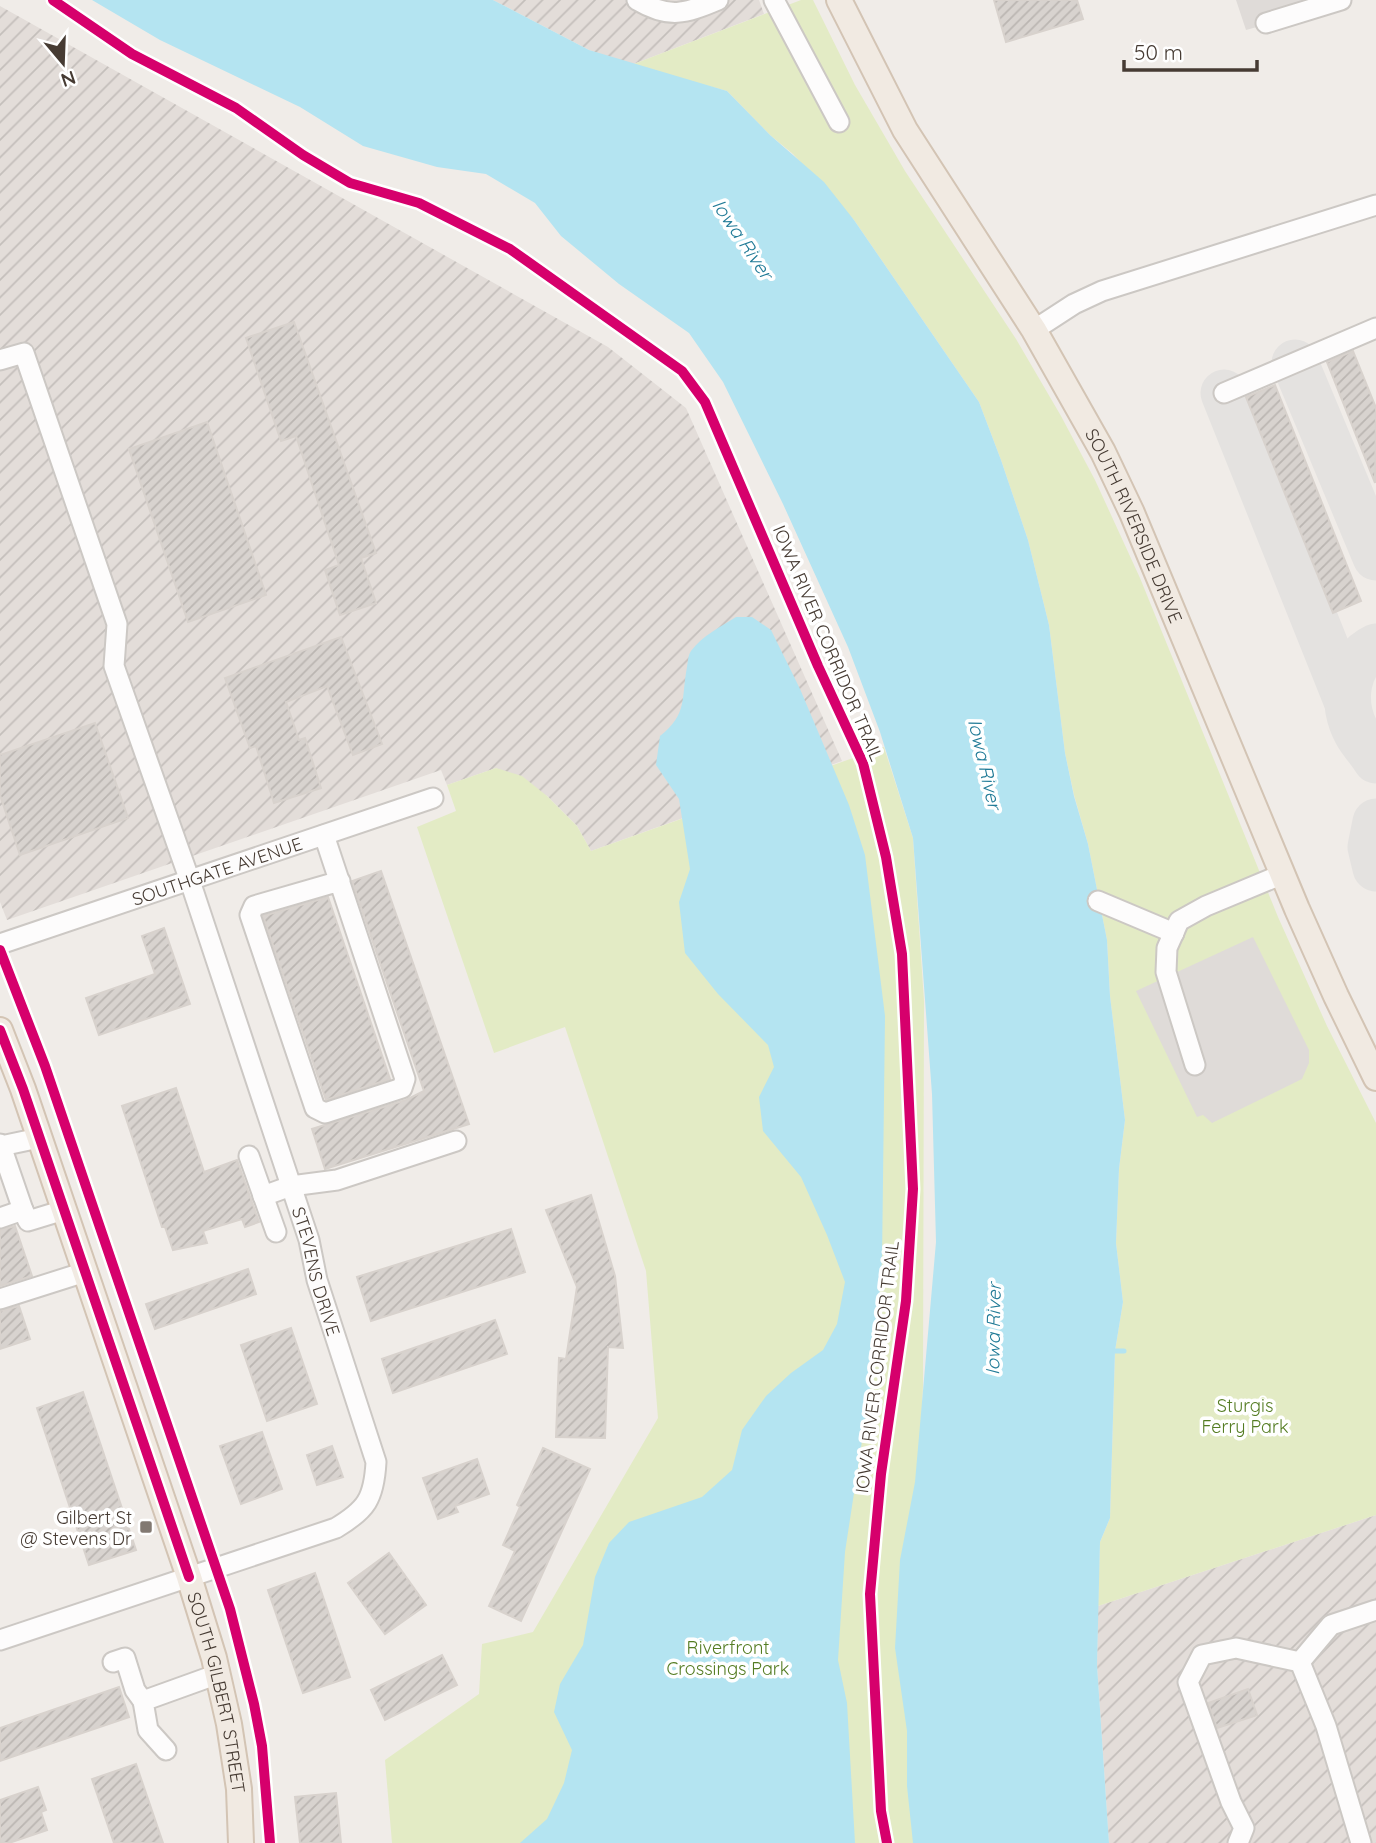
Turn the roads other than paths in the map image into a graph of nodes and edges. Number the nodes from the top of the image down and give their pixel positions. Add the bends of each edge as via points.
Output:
1 (637, 0) edge
2 (718, 0) edge
3 (774, 0) edge
4 (839, 0) edge
5 (1341, 0) edge
6 (1266, 23) dead end
7 (839, 122) dead end
8 (1376, 205) edge
9 (1376, 328) edge
10 (1034, 330) junction
11 (0, 360) edge
12 (1224, 393) dead end
13 (433, 798) dead end
14 (324, 835) junction
15 (1283, 874) junction
16 (190, 881) junction
17 (340, 881) junction
18 (1098, 901) dead end
19 (1174, 933) junction
20 (0, 944) edge
21 (0, 1030) edge
22 (1195, 1065) dead end
23 (1376, 1078) edge
24 (39, 1138) junction
25 (456, 1141) dead end
26 (1, 1145) edge
27 (249, 1156) dead end
28 (291, 1186) junction
29 (263, 1196) junction
30 (23, 1210) junction
31 (64, 1210) junction
32 (0, 1218) edge
33 (276, 1232) dead end
34 (85, 1272) junction
35 (0, 1298) edge
36 (189, 1577) junction
37 (1376, 1610) edge
38 (0, 1640) edge
39 (113, 1662) dead end
40 (1300, 1662) junction
41 (218, 1674) junction
42 (143, 1701) junction
43 (166, 1751) dead end
44 (241, 1843) edge
45 (1238, 1843) edge
46 (1361, 1843) edge

1 - 2 street via 656,11 684,13
3 - 7 street
4 - 10 main road, SOUTH RIVERSIDE DRIVE via 905,130
5 - 6 street
8 - 10 street via 1101,291
9 - 12 street
10 - 15 main road, SOUTH RIVERSIDE DRIVE via 1132,513
11 - 16 street, STEVENS DRIVE via 24,353 117,624 114,666
13 - 14 street, SOUTHGATE AVENUE
14 - 16 street, SOUTHGATE AVENUE
14 - 17 street
15 - 19 street via 1206,906 1179,921
15 - 23 main road, SOUTH RIVERSIDE DRIVE
16 - 20 street, SOUTHGATE AVENUE
16 - 28 street, STEVENS DRIVE
17 - 17 street via 405,1079 402,1088 325,1113 315,1108 250,915 254,906
18 - 19 street
19 - 22 street via 1167,948 1166,972
21 - 24 main road, SOUTH GILBERT STREET
24 - 26 street
24 - 31 main road, SOUTH GILBERT STREET
25 - 28 street via 337,1180
26 - 30 street
27 - 29 street
28 - 29 street
28 - 36 street, STEVENS DRIVE via 376,1462 375,1483 368,1503 336,1528
29 - 33 street
30 - 31 street via 28,1221
30 - 32 street
31 - 34 main road, SOUTH GILBERT STREET
34 - 35 street
34 - 36 main road, SOUTH GILBERT STREET
36 - 38 street, STEVENS DRIVE
36 - 41 main road, SOUTH GILBERT STREET
37 - 40 street via 1331,1625
39 - 42 street via 125,1658
40 - 45 street via 1236,1648 1202,1655 1188,1682 1244,1828
40 - 46 street via 1326,1726
41 - 42 street
41 - 44 main road, SOUTH GILBERT STREET via 240,1789
42 - 43 street via 148,1730

